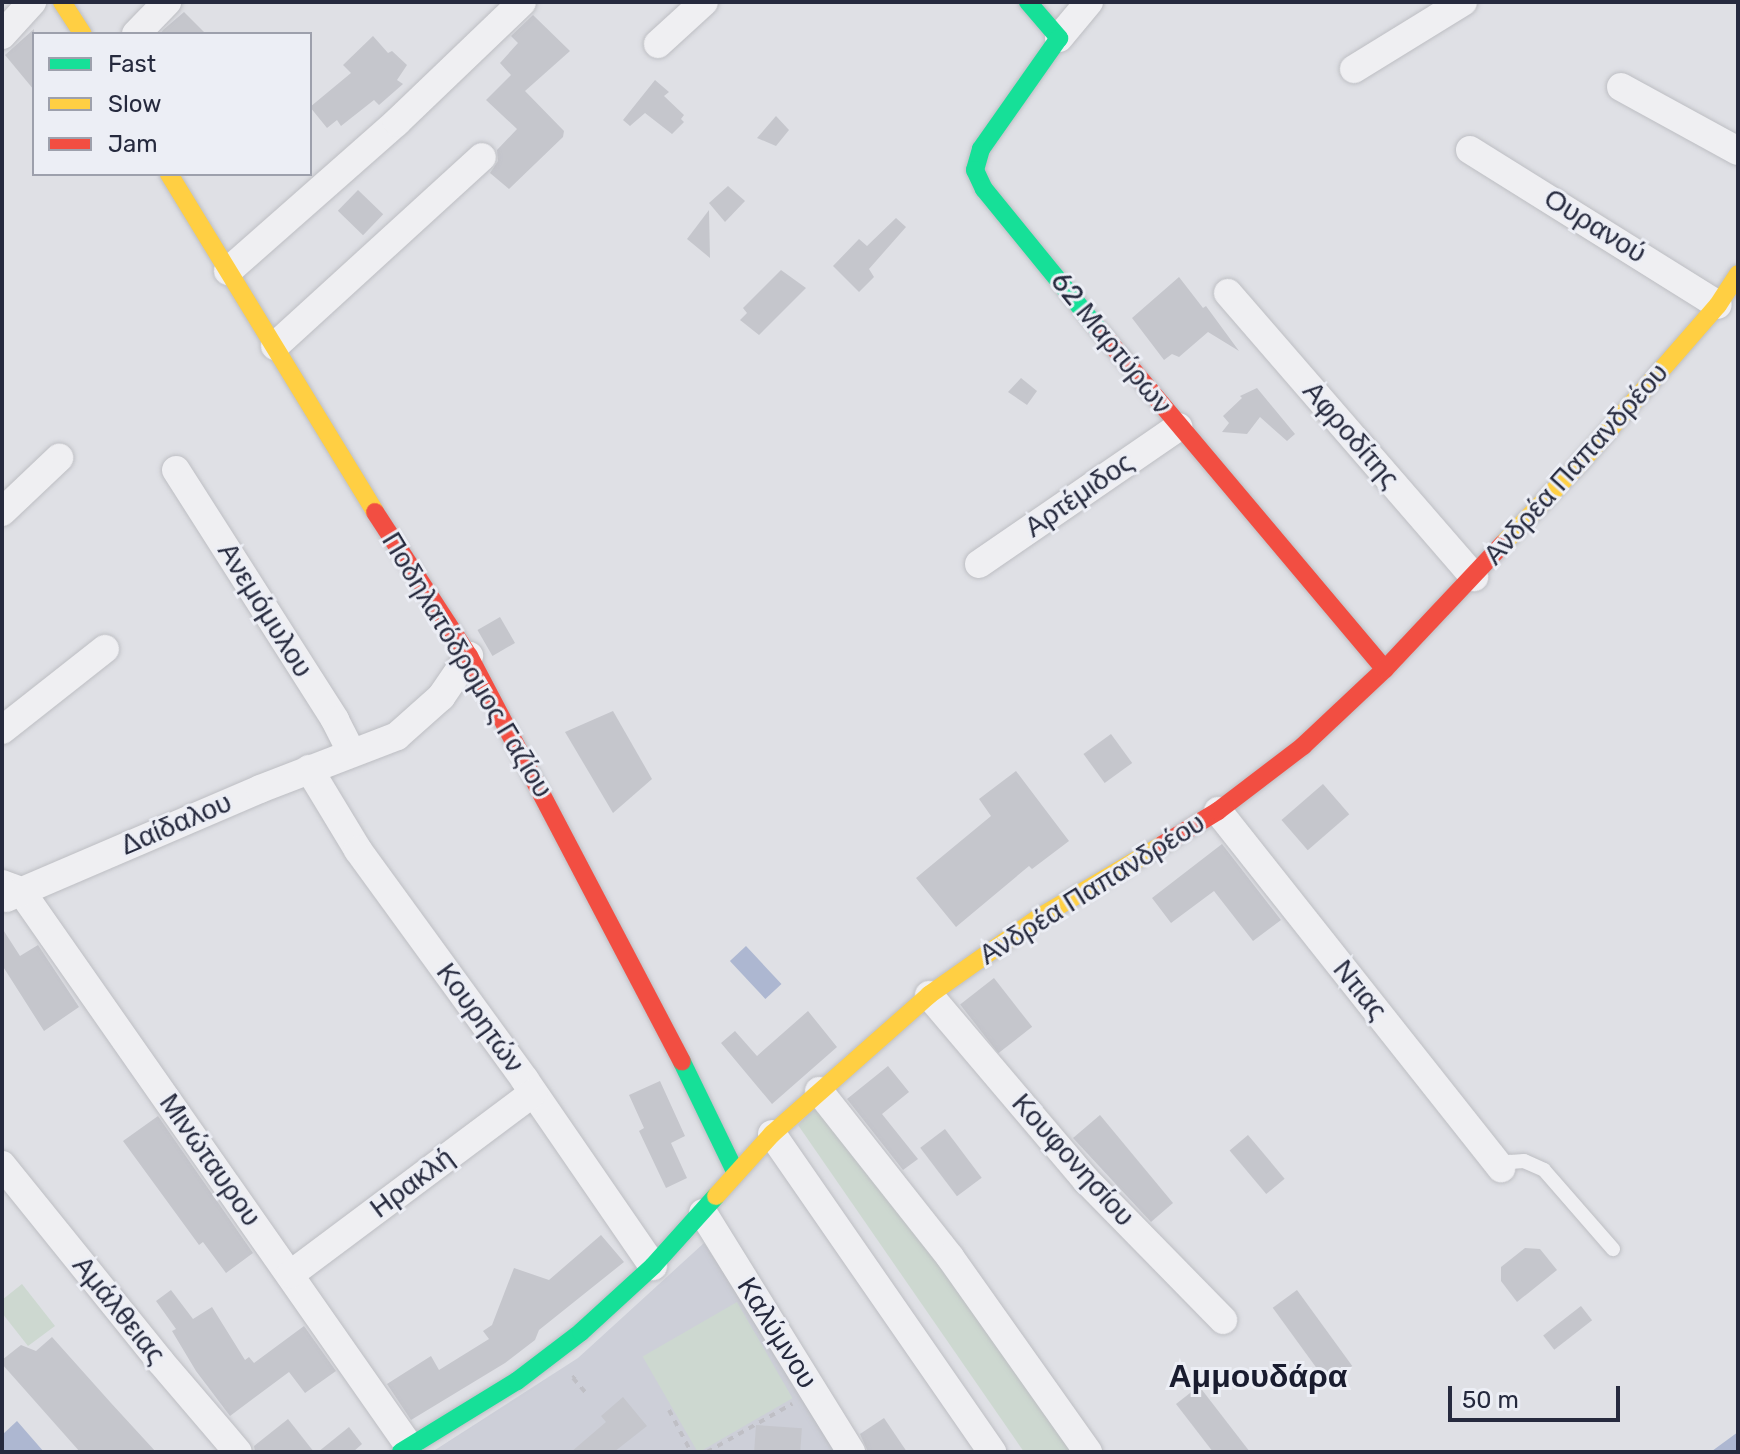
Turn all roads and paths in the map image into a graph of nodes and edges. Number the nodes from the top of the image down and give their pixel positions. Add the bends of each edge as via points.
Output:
1 (32, 2) edge
2 (62, 2) edge
3 (167, 2) edge
4 (522, 2) edge
5 (704, 2) edge
6 (1028, 2) edge
7 (1089, 2) edge
8 (1463, 2) edge
9 (82, 32) edge
10 (138, 32) edge
11 (2, 35) edge
12 (1059, 38) junction
13 (658, 44) dead end
14 (1354, 69) dead end
15 (1621, 87) dead end
16 (1470, 150) dead end
17 (1738, 151) edge
18 (482, 157) dead end
19 (170, 176) edge
20 (228, 271) junction
21 (1738, 274) edge
22 (1228, 293) dead end
23 (1718, 305) junction
24 (275, 346) junction
25 (1178, 427) junction
26 (59, 458) dead end
27 (176, 470) dead end
28 (2, 512) edge
29 (979, 564) dead end
30 (1474, 577) junction
31 (105, 649) dead end
32 (469, 656) junction
33 (1385, 669) junction
34 (2, 730) edge
35 (351, 752) junction
36 (309, 769) junction
37 (1218, 811) junction
38 (8, 892) edge
39 (929, 995) junction
40 (819, 1091) junction
41 (533, 1093) junction
42 (772, 1134) junction
43 (2, 1165) edge
44 (1501, 1168) joint
45 (736, 1173) junction
46 (703, 1213) junction
47 (1613, 1249) dead end
48 (653, 1266) junction
49 (291, 1274) junction
50 (1223, 1320) dead end
51 (801, 1398) dead end
52 (669, 1410) dead end
53 (405, 1449) edge
54 (238, 1452) edge
55 (691, 1452) edge
56 (707, 1452) edge
57 (851, 1452) edge
58 (992, 1452) edge
59 (1088, 1452) edge

1 - 11 street
2 - 9 street
3 - 10 street
4 - 20 street via 397,122
5 - 13 street
6 - 12 street
7 - 12 street
8 - 14 street
12 - 25 street, 62 Μαρτύρων via 981,149 975,170 1003,215
15 - 17 street
16 - 23 street, Ουρανού
18 - 24 street
19 - 20 street, Ποδηλατόδρομος Γαζίου
20 - 24 street, Ποδηλατόδρομος Γαζίου
21 - 23 street, Ανδρέα Παπανδρέου
22 - 30 street, Αφροδίτης
23 - 30 street, Ανδρέα Παπανδρέου
24 - 32 street, Ποδηλατόδρομος Γαζίου
25 - 29 street, Αρτέμιδος
25 - 33 street, 62 Μαρτύρων
26 - 28 street
27 - 35 street, Ανεμόμυλου
30 - 33 street, Ανδρέα Παπανδρέου
31 - 34 street
32 - 35 street, Δαίδαλου via 441,697 411,726
32 - 45 street, Ποδηλατόδρομος Γαζίου
33 - 37 street, Ανδρέα Παπανδρέου via 1303,746
35 - 36 street, Δαίδαλου
36 - 38 street, Δαίδαλου
36 - 41 street, Κουρητών via 358,850
37 - 39 street, Ανδρέα Παπανδρέου via 1051,909
37 - 44 street, Ντιας
38 - 49 street, Μινώταυρου
39 - 40 street, Ανδρέα Παπανδρέου
39 - 50 street, Κουφονησίου via 1086,1180
40 - 42 street, Ανδρέα Παπανδρέου
40 - 59 street via 950,1257
41 - 48 street, Κουρητών
41 - 49 street, Ηρακλή
42 - 45 street, Ανδρέα Παπανδρέου
42 - 58 street
43 - 54 street, Αμάλθειας
44 - 47 lane via 1524,1161 1544,1170
45 - 46 street, Ανδρέα Παπανδρέου
46 - 48 street, Ανδρέα Παπανδρέου
46 - 57 street, Καλύμνου
48 - 53 street, Ανδρέα Παπανδρέου via 517,1381
49 - 53 street, Μινώταυρου
51 - 56 path
52 - 55 path

